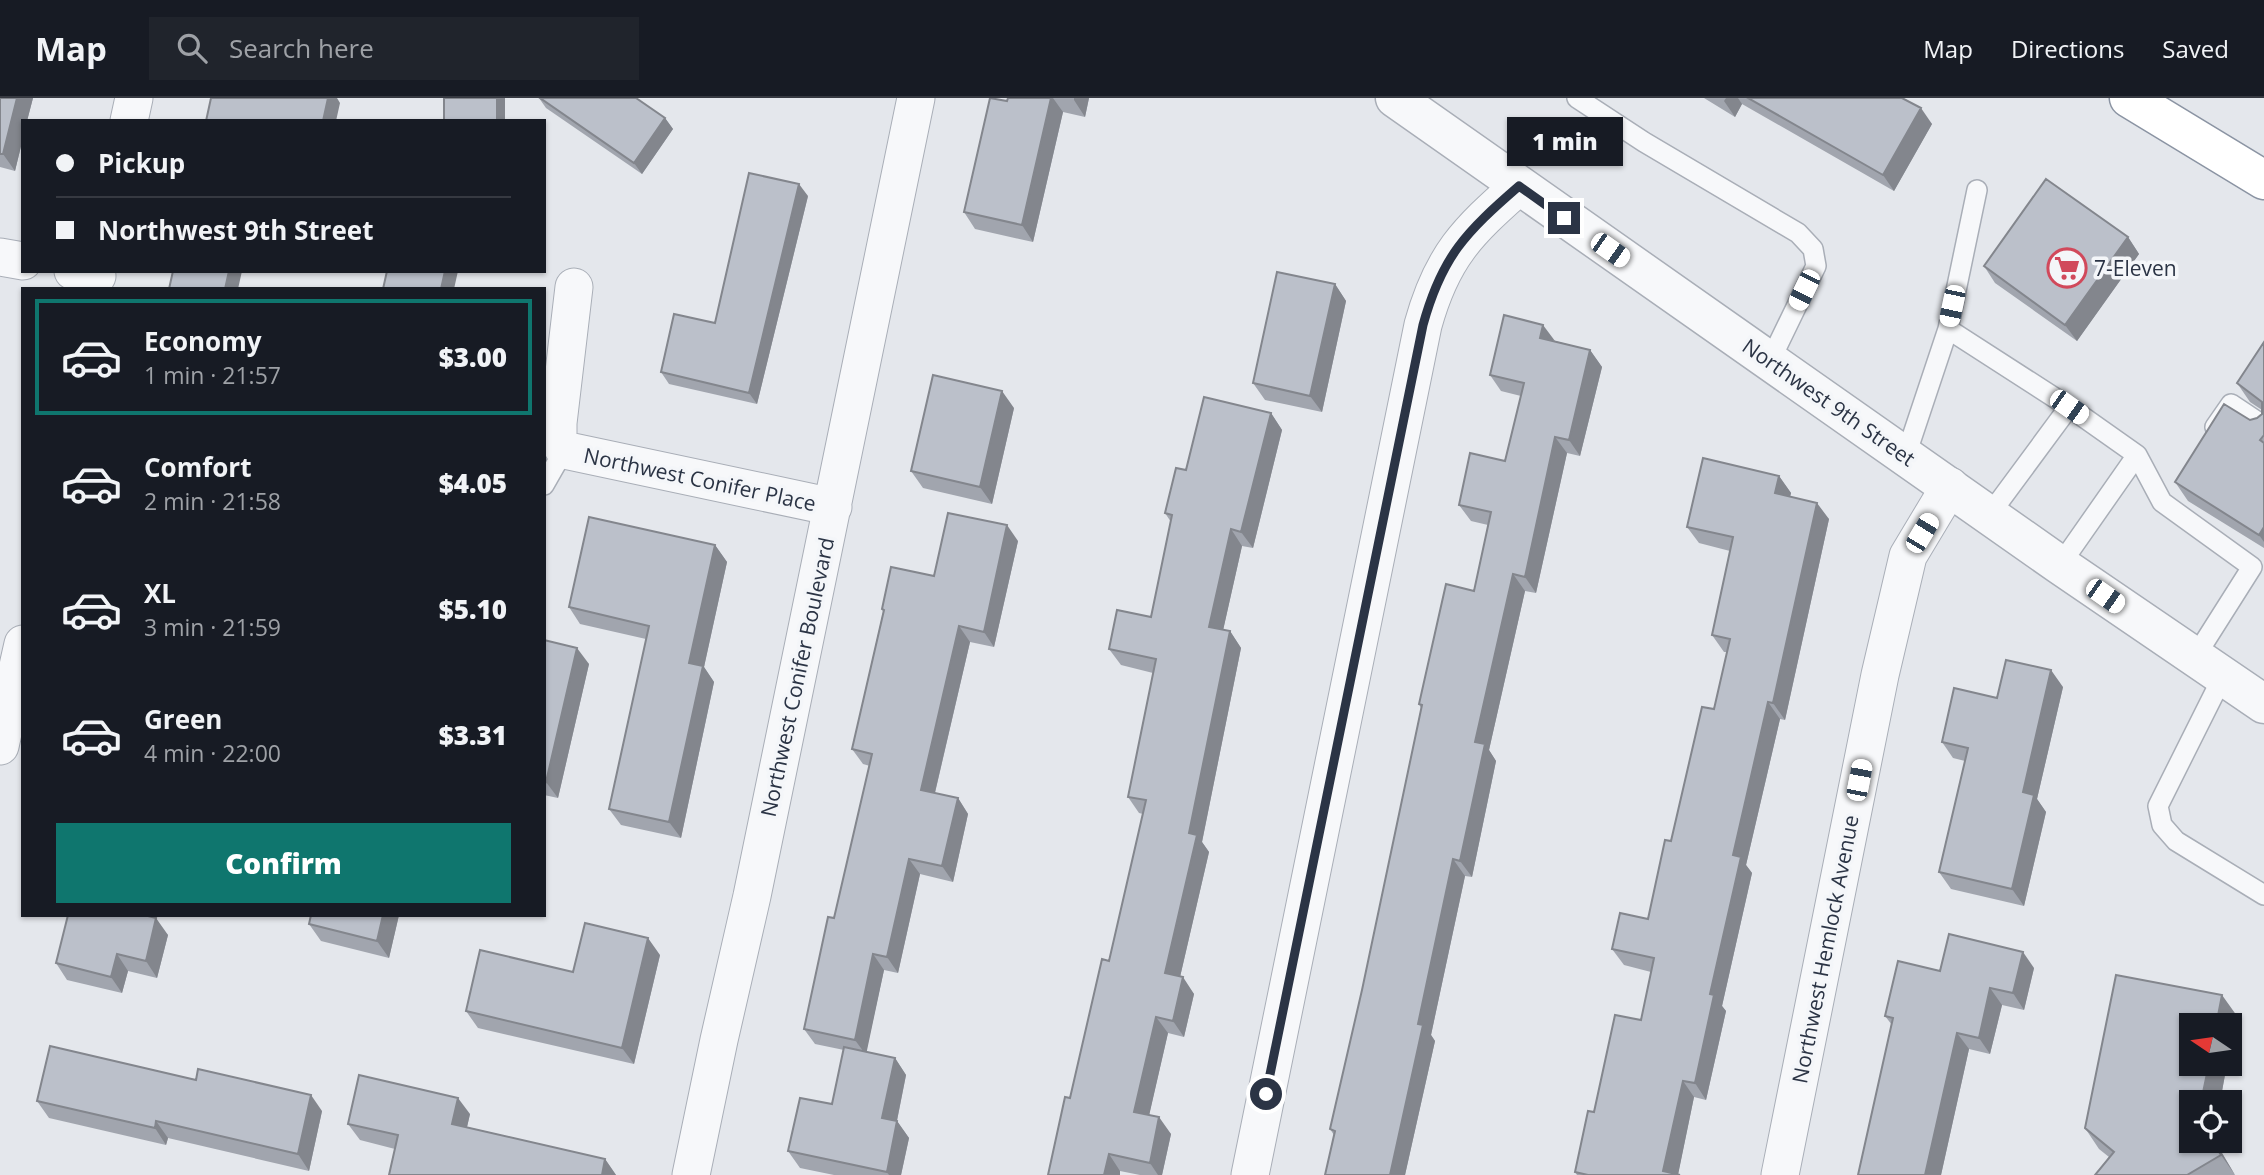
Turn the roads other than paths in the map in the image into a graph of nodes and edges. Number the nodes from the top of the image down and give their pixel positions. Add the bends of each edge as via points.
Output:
1 (134, 98) edge
2 (916, 98) edge
3 (1395, 98) edge
4 (1577, 98) edge
5 (2129, 98) edge
6 (130, 119) edge
7 (2264, 180) edge
8 (1519, 186) junction
9 (1977, 190) dead end
10 (0, 257) edge
11 (21, 261) edge
12 (574, 287) dead end
13 (1948, 329) junction
14 (1770, 361) junction
15 (2069, 407) junction
16 (2264, 426) edge
17 (2201, 448) edge
18 (564, 450) junction
19 (2137, 454) junction
20 (1906, 455) junction
21 (2178, 481) edge
22 (546, 482) edge
23 (1950, 486) junction
24 (2162, 502) junction
25 (833, 507) junction
26 (1990, 514) junction
27 (2060, 565) junction
28 (2258, 567) edge
29 (21, 653) edge
30 (2209, 667) junction
31 (2264, 704) edge
32 (0, 746) edge
33 (2264, 895) edge
34 (691, 1175) edge
35 (1250, 1175) edge
36 (1780, 1175) edge

1 - 6 street
2 - 25 street, Northwest Conifer Boulevard
3 - 8 street, Northwest 9th Street
4 - 14 lane via 1798,233 1813,248 1816,266
5 - 7 highway
8 - 14 street, Northwest 9th Street
8 - 35 street via 1475,225 1446,263 1423,325
9 - 13 lane
10 - 11 street
12 - 18 street, Northwest Conifer Place via 558,423 558,440
13 - 15 lane
13 - 20 lane
14 - 20 street, Northwest 9th Street
15 - 19 lane
15 - 26 lane
16 - 17 lane via 2231,404
18 - 22 lane
18 - 25 street, Northwest Conifer Place
19 - 24 lane
19 - 27 lane
20 - 23 street, Northwest 9th Street
21 - 24 lane
23 - 26 street, Northwest 9th Street
23 - 36 street, Northwest Hemlock Avenue via 1908,556
24 - 28 lane
25 - 34 street, Northwest Conifer Boulevard
26 - 27 street, Northwest 9th Street
27 - 30 street, Northwest 9th Street
28 - 30 lane
29 - 32 street
30 - 31 street, Northwest 9th Street
30 - 33 lane via 2158,806 2162,825 2176,841

